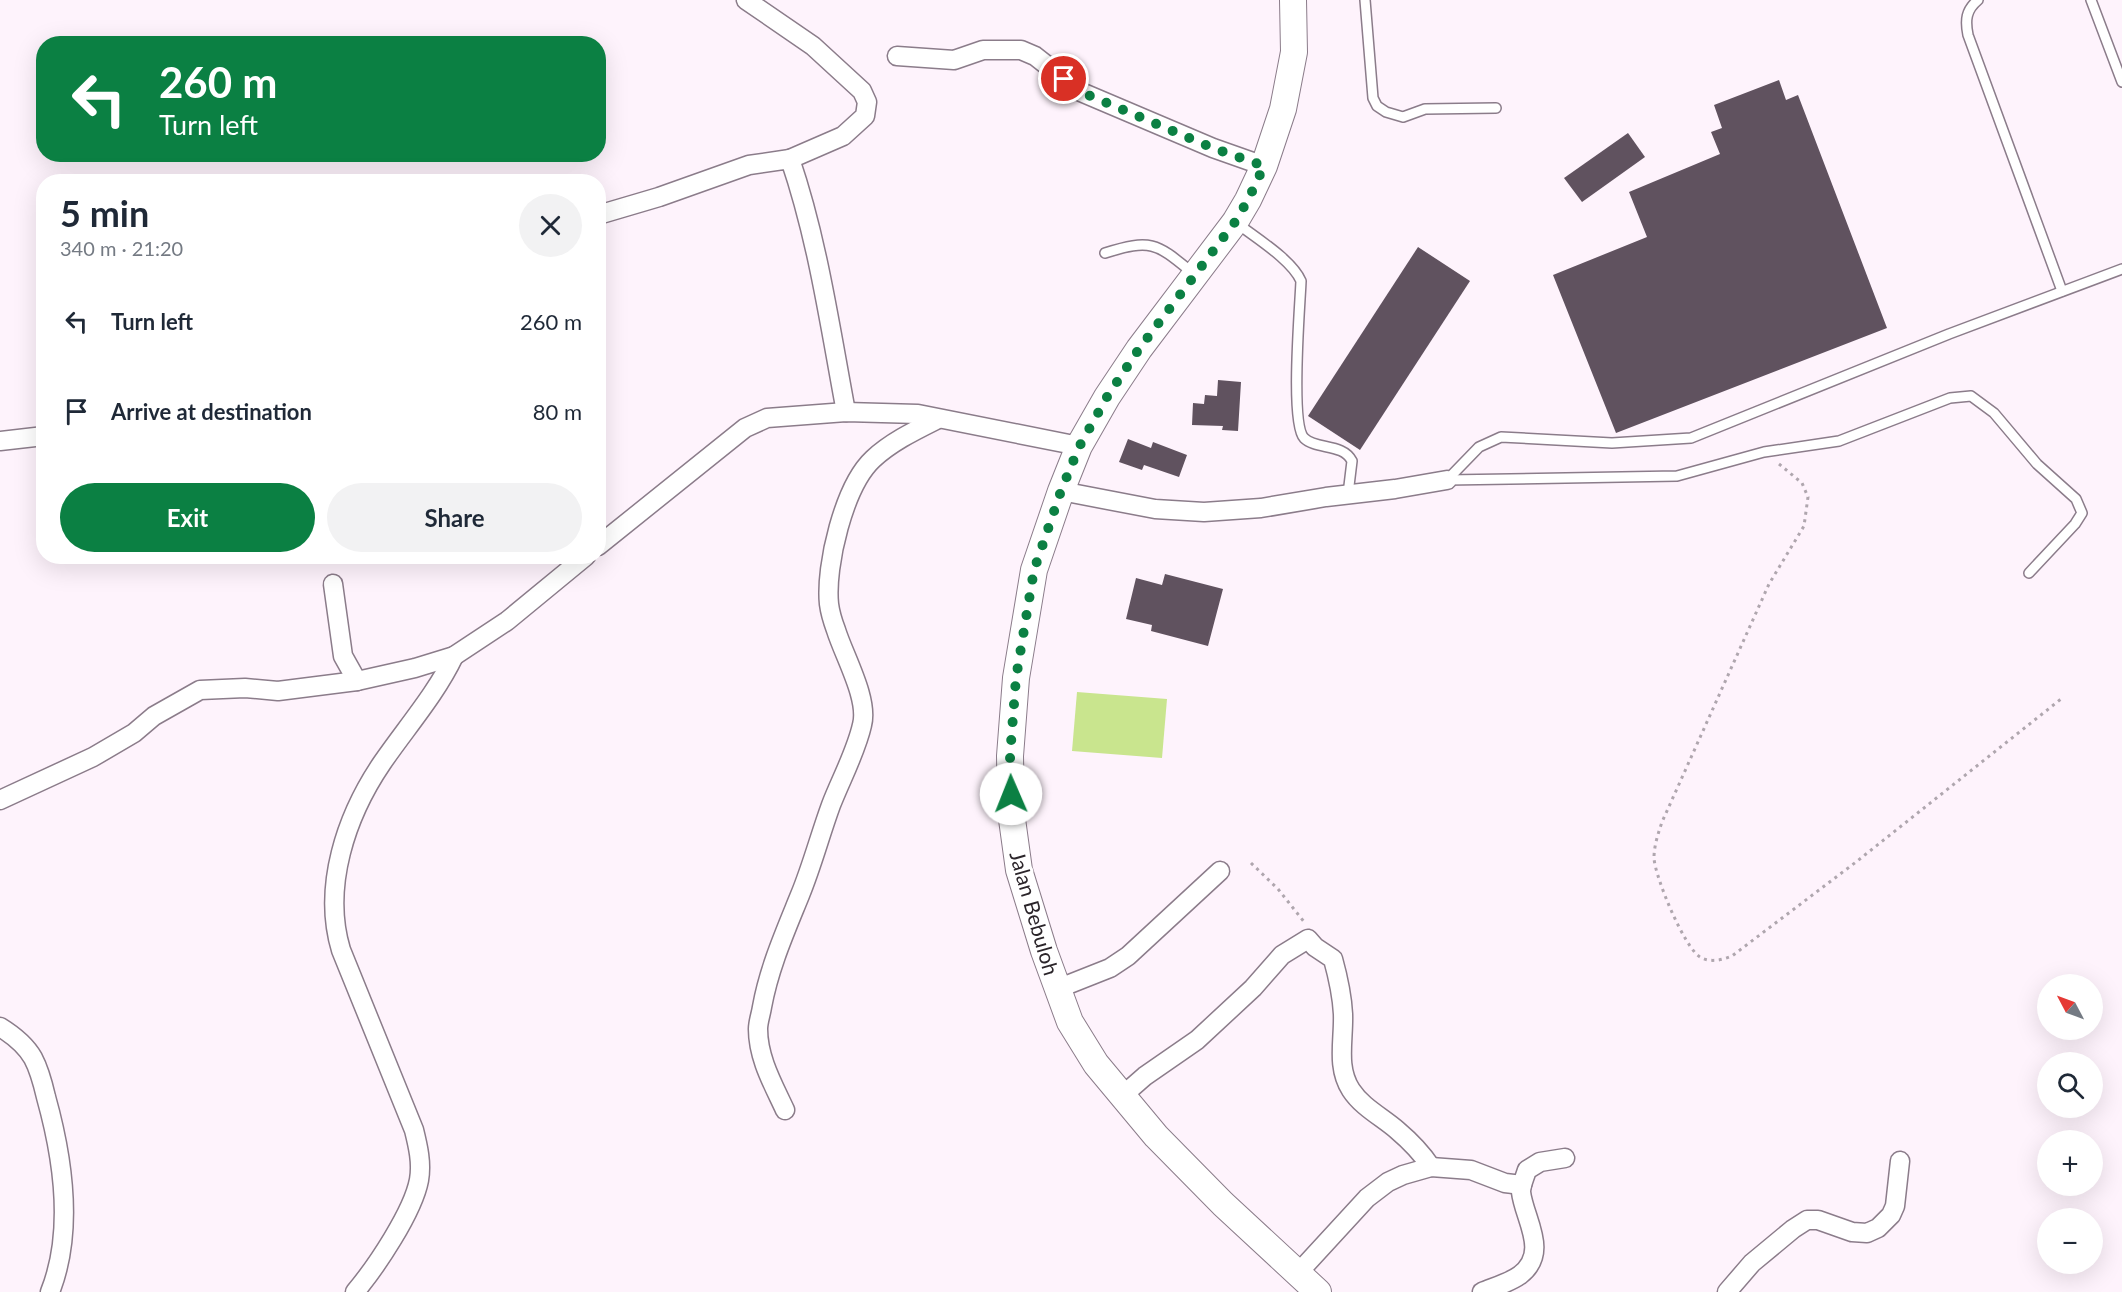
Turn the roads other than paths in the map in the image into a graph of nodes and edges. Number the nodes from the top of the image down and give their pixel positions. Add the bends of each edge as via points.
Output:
1 (746, 0) edge
2 (1293, 0) edge
3 (1365, 0) edge
4 (1978, 0) edge
5 (2091, 0) edge
6 (897, 56) dead end
7 (2122, 82) edge
8 (1496, 108) dead end
9 (790, 159) junction
10 (1264, 166) junction
11 (606, 213) edge
12 (1235, 222) junction
13 (1105, 253) dead end
14 (2122, 269) edge
15 (1195, 275) junction
16 (2062, 291) junction
17 (846, 412) junction
18 (938, 419) junction
19 (36, 437) edge
20 (0, 441) edge
21 (1079, 447) junction
22 (1447, 480) junction
23 (1061, 491) junction
24 (1348, 494) junction
25 (606, 540) edge
26 (576, 564) edge
27 (2029, 573) dead end
28 (333, 584) dead end
29 (454, 656) junction
30 (357, 681) junction
31 (0, 800) edge
32 (1220, 871) dead end
33 (1057, 989) junction
34 (0, 1027) edge
35 (1121, 1096) junction
36 (785, 1110) dead end
37 (1565, 1158) dead end
38 (1900, 1161) dead end
39 (1431, 1167) junction
40 (1522, 1185) junction
41 (1298, 1273) junction
42 (50, 1292) edge
43 (355, 1292) edge
44 (1318, 1292) edge
45 (1482, 1292) edge
46 (1727, 1292) edge

1 - 9 street via 813,46 862,91 867,102 865,116 843,136
2 - 10 main road, Jalan Bebuloh via 1294,52 1283,109
3 - 8 lane via 1373,99 1377,106 1403,117 1425,109
4 - 16 lane via 1966,15 1968,35
5 - 7 lane
6 - 10 street via 954,60 983,50 1022,50 1081,92
9 - 11 street via 749,165
9 - 17 street via 819,269
10 - 12 main road, Jalan Bebuloh
12 - 15 main road, Jalan Bebuloh
12 - 24 lane via 1272,250 1301,281 1297,418 1303,436 1311,443 1350,457
13 - 15 lane via 1149,245 1163,249
14 - 16 lane
15 - 21 main road, Jalan Bebuloh via 1139,349
16 - 22 lane via 1691,438 1612,444 1501,436 1479,447
17 - 18 street via 918,414
17 - 25 street via 767,418 745,428
18 - 21 street
18 - 36 street via 890,446 861,474 849,497 833,553 829,605 860,692 863,724 766,987 758,1028 762,1060
19 - 20 street
21 - 23 main road, Jalan Bebuloh
22 - 24 street
22 - 27 lane via 1677,476 1764,452 1839,441 1950,398 1971,396 1994,413 2037,464 2080,505 2082,513 2075,524
23 - 24 street via 1155,510 1204,512 1261,508
23 - 33 main road, Jalan Bebuloh via 1034,570 1016,678 1010,756 1011,812 1020,870
26 - 29 street via 507,621
28 - 30 street via 343,656
29 - 30 street
29 - 43 street via 353,814 336,880 336,932 341,950 414,1130 420,1154 419,1180 411,1203 382,1255
30 - 31 street via 278,690 200,690 93,757
32 - 33 street via 1128,956 1110,968
33 - 35 main road, Jalan Bebuloh via 1080,1039
34 - 42 street via 22,1043 33,1058 54,1126 63,1233
35 - 39 street via 1197,1040 1282,955 1308,939 1333,959 1336,969 1343,1014 1341,1054 1348,1085 1421,1152
35 - 41 main road, Jalan Bebuloh via 1223,1204
37 - 40 street via 1540,1162 1527,1170
38 - 46 street via 1895,1206 1878,1228 1867,1233 1851,1232 1807,1220 1752,1263
39 - 40 street via 1471,1170
39 - 41 street via 1388,1182 1367,1198
40 - 45 street via 1533,1237 1532,1259 1522,1274
41 - 44 main road, Jalan Bebuloh

